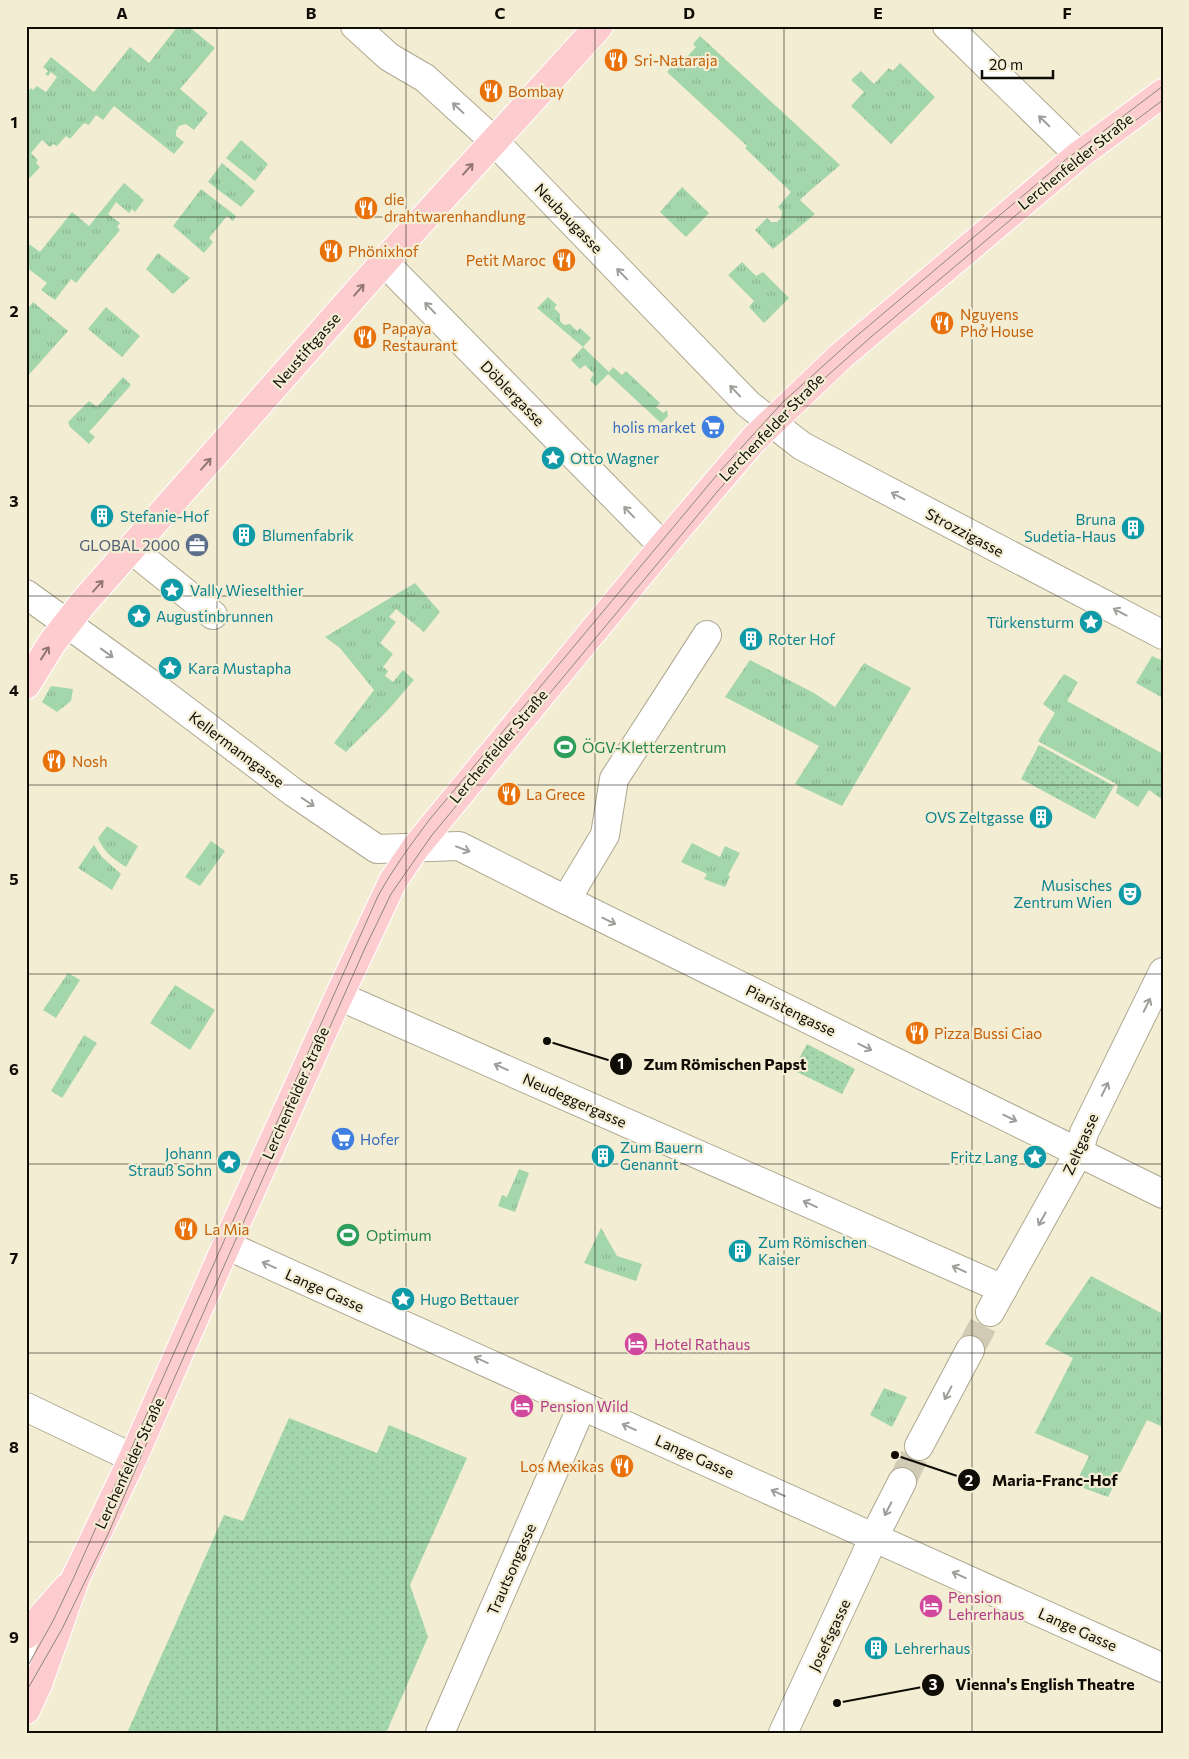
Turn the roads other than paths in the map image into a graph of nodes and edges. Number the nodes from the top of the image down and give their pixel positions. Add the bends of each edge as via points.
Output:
1 (355, 26) edge
2 (599, 26) edge
3 (947, 26) edge
4 (1163, 93) edge
5 (494, 141) junction
6 (1079, 155) junction
7 (384, 262) junction
8 (772, 421) junction
9 (663, 546) junction
10 (131, 548) junction
11 (26, 594) edge
12 (213, 615) dead end
13 (68, 624) junction
14 (707, 635) dead end
15 (1163, 635) edge
16 (26, 685) edge
17 (416, 847) junction
18 (566, 900) junction
19 (1163, 972) edge
20 (339, 996) junction
21 (1079, 1152) junction
22 (1163, 1194) edge
23 (226, 1245) junction
24 (997, 1300) joint
25 (970, 1350) tunnel mouth
26 (582, 1406) junction
27 (35, 1411) edge
28 (919, 1446) tunnel mouth
29 (133, 1458) junction
30 (902, 1482) tunnel mouth
31 (874, 1537) junction
32 (76, 1577) junction
33 (26, 1635) edge
34 (1163, 1668) edge
35 (26, 1669) edge
36 (26, 1710) edge
37 (440, 1733) edge
38 (783, 1733) edge

5 -> 1 street, Neubaugasse via 425,78 389,57
2 - 5 main road, Neustiftgasse
6 -> 3 street
4 - 6 main road, Lerchenfelder Straße
7 -> 5 main road, Neustiftgasse
8 -> 5 street, Neubaugasse via 748,404
6 - 8 main road, Lerchenfelder Straße via 841,356
9 -> 7 street, Döblergasse
10 -> 7 main road, Neustiftgasse
8 - 9 main road, Lerchenfelder Straße
15 -> 8 street, Strozzigasse via 802,446
9 - 17 main road, Lerchenfelder Straße
10 - 12 street
13 -> 10 main road, Neustiftgasse
11 - 13 street, Kellermanngasse
16 -> 13 main road, Neustiftgasse via 52,642
13 -> 17 street, Kellermanngasse via 293,792 377,849
14 - 18 street via 614,780 605,835
17 -> 18 street, Piaristengasse via 459,846
17 - 20 main road, Lerchenfelder Straße via 393,881
18 -> 21 street, Piaristengasse
21 -> 19 street, Zeltgasse via 1084,1133
20 - 23 main road, Lerchenfelder Straße
24 -> 20 street, Neudeggergasse
21 - 22 street, Piaristengasse
21 -> 24 street, Zeltgasse
26 -> 23 street, Lange Gasse
23 - 29 main road, Lerchenfelder Straße
25 -> 28 street
31 -> 26 street, Lange Gasse
26 - 37 street, Trautsongasse
27 - 29 street
29 - 32 main road, Lerchenfelder Straße
30 -> 31 street, Josefsgasse
34 -> 31 street, Lange Gasse
31 - 38 street, Josefsgasse
32 - 33 main road, Lerchenfelder Straße
32 - 35 street, Lerchenfelder Straße
32 - 36 main road, Lerchenfelder Straße

